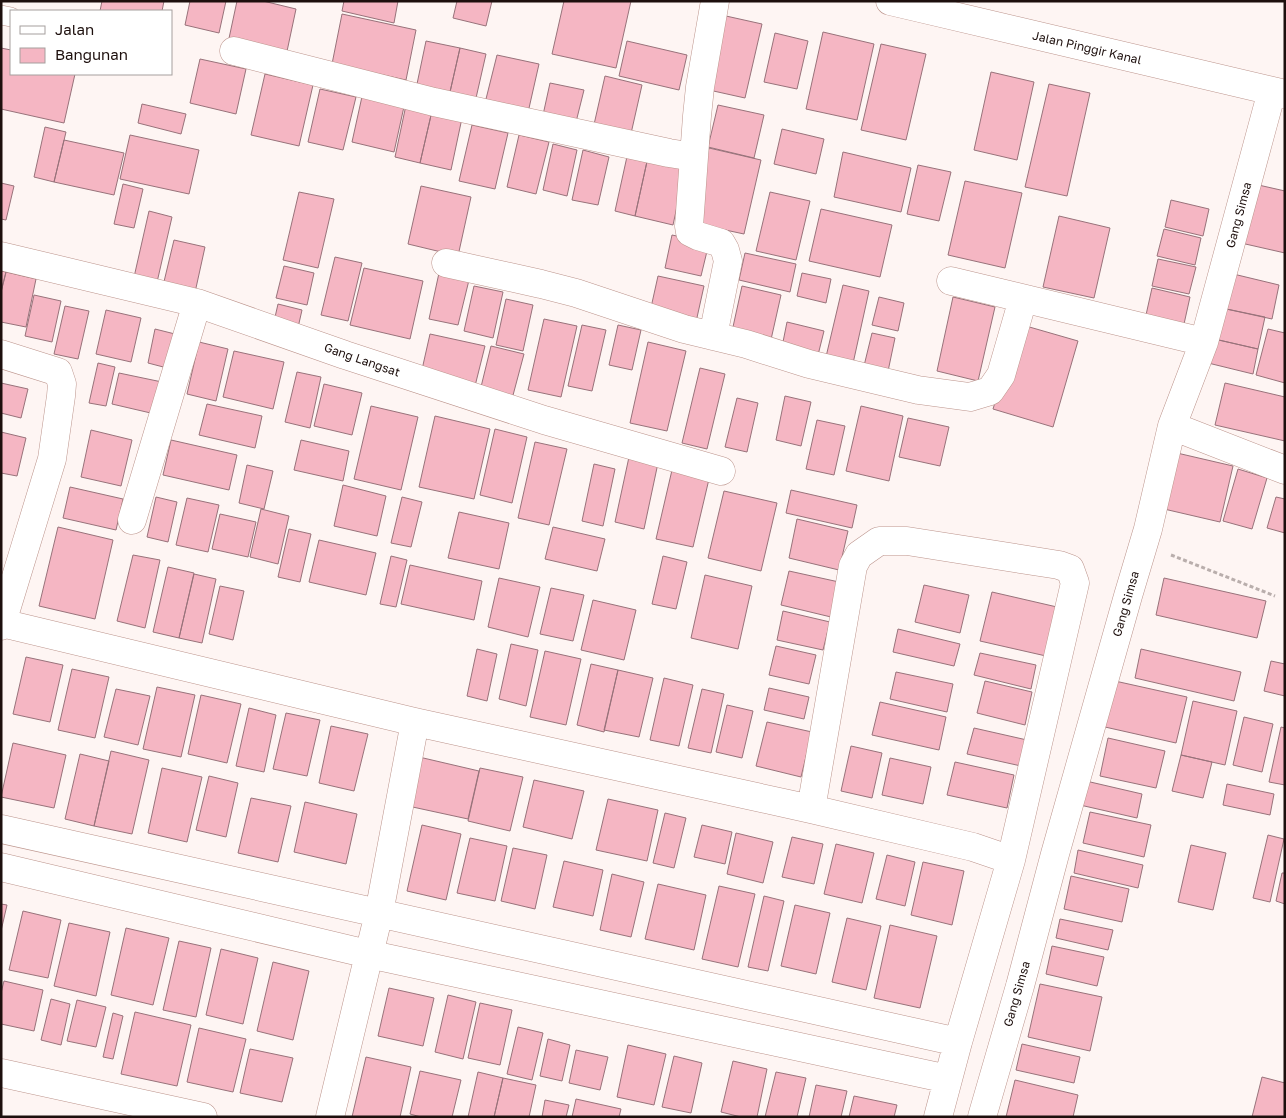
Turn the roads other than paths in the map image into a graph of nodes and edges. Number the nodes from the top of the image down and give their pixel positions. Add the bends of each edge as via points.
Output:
1 (715, 1) edge
2 (890, 1) edge
3 (234, 51) dead end
4 (1278, 93) edge
5 (694, 157) junction
6 (1, 256) edge
7 (446, 263) dead end
8 (950, 281) dead end
9 (1024, 299) junction
10 (196, 303) junction
11 (713, 336) junction
12 (1204, 342) junction
13 (1, 354) edge
14 (1172, 426) junction
15 (1285, 470) edge
16 (721, 471) dead end
17 (132, 520) dead end
18 (2, 624) edge
19 (415, 722) junction
20 (811, 809) junction
21 (1, 829) edge
22 (1012, 860) junction
23 (1, 867) edge
24 (379, 913) junction
25 (368, 954) junction
26 (958, 1042) junction
27 (1, 1072) edge
28 (948, 1079) junction
29 (204, 1117) edge
30 (330, 1117) edge
31 (938, 1117) edge
32 (982, 1117) edge

1 - 5 street via 700,87
2 - 4 street, Jalan Pinggir Kanal
3 - 5 street via 427,101
4 - 12 street, Gang Simsa
5 - 11 street via 690,232 721,243 728,261
6 - 10 street, Gang Langsat
7 - 11 street via 576,293
8 - 9 street
9 - 11 street via 1001,375 990,391 970,397 918,390
9 - 12 street
10 - 16 street, Gang Langsat via 544,420
10 - 17 street
12 - 14 street, Gang Simsa
13 - 18 street via 58,372 62,384 52,459
14 - 15 street
14 - 32 street, Gang Simsa via 1148,529
18 - 19 street
19 - 20 street
19 - 24 street
20 - 22 street via 973,847
20 - 22 street via 853,566 859,555 879,542 907,541 1059,565 1070,569 1075,583
21 - 24 street
22 - 26 street
23 - 25 street
24 - 25 street
24 - 26 street
25 - 28 street
25 - 30 street
26 - 28 street
27 - 29 street
28 - 31 street

